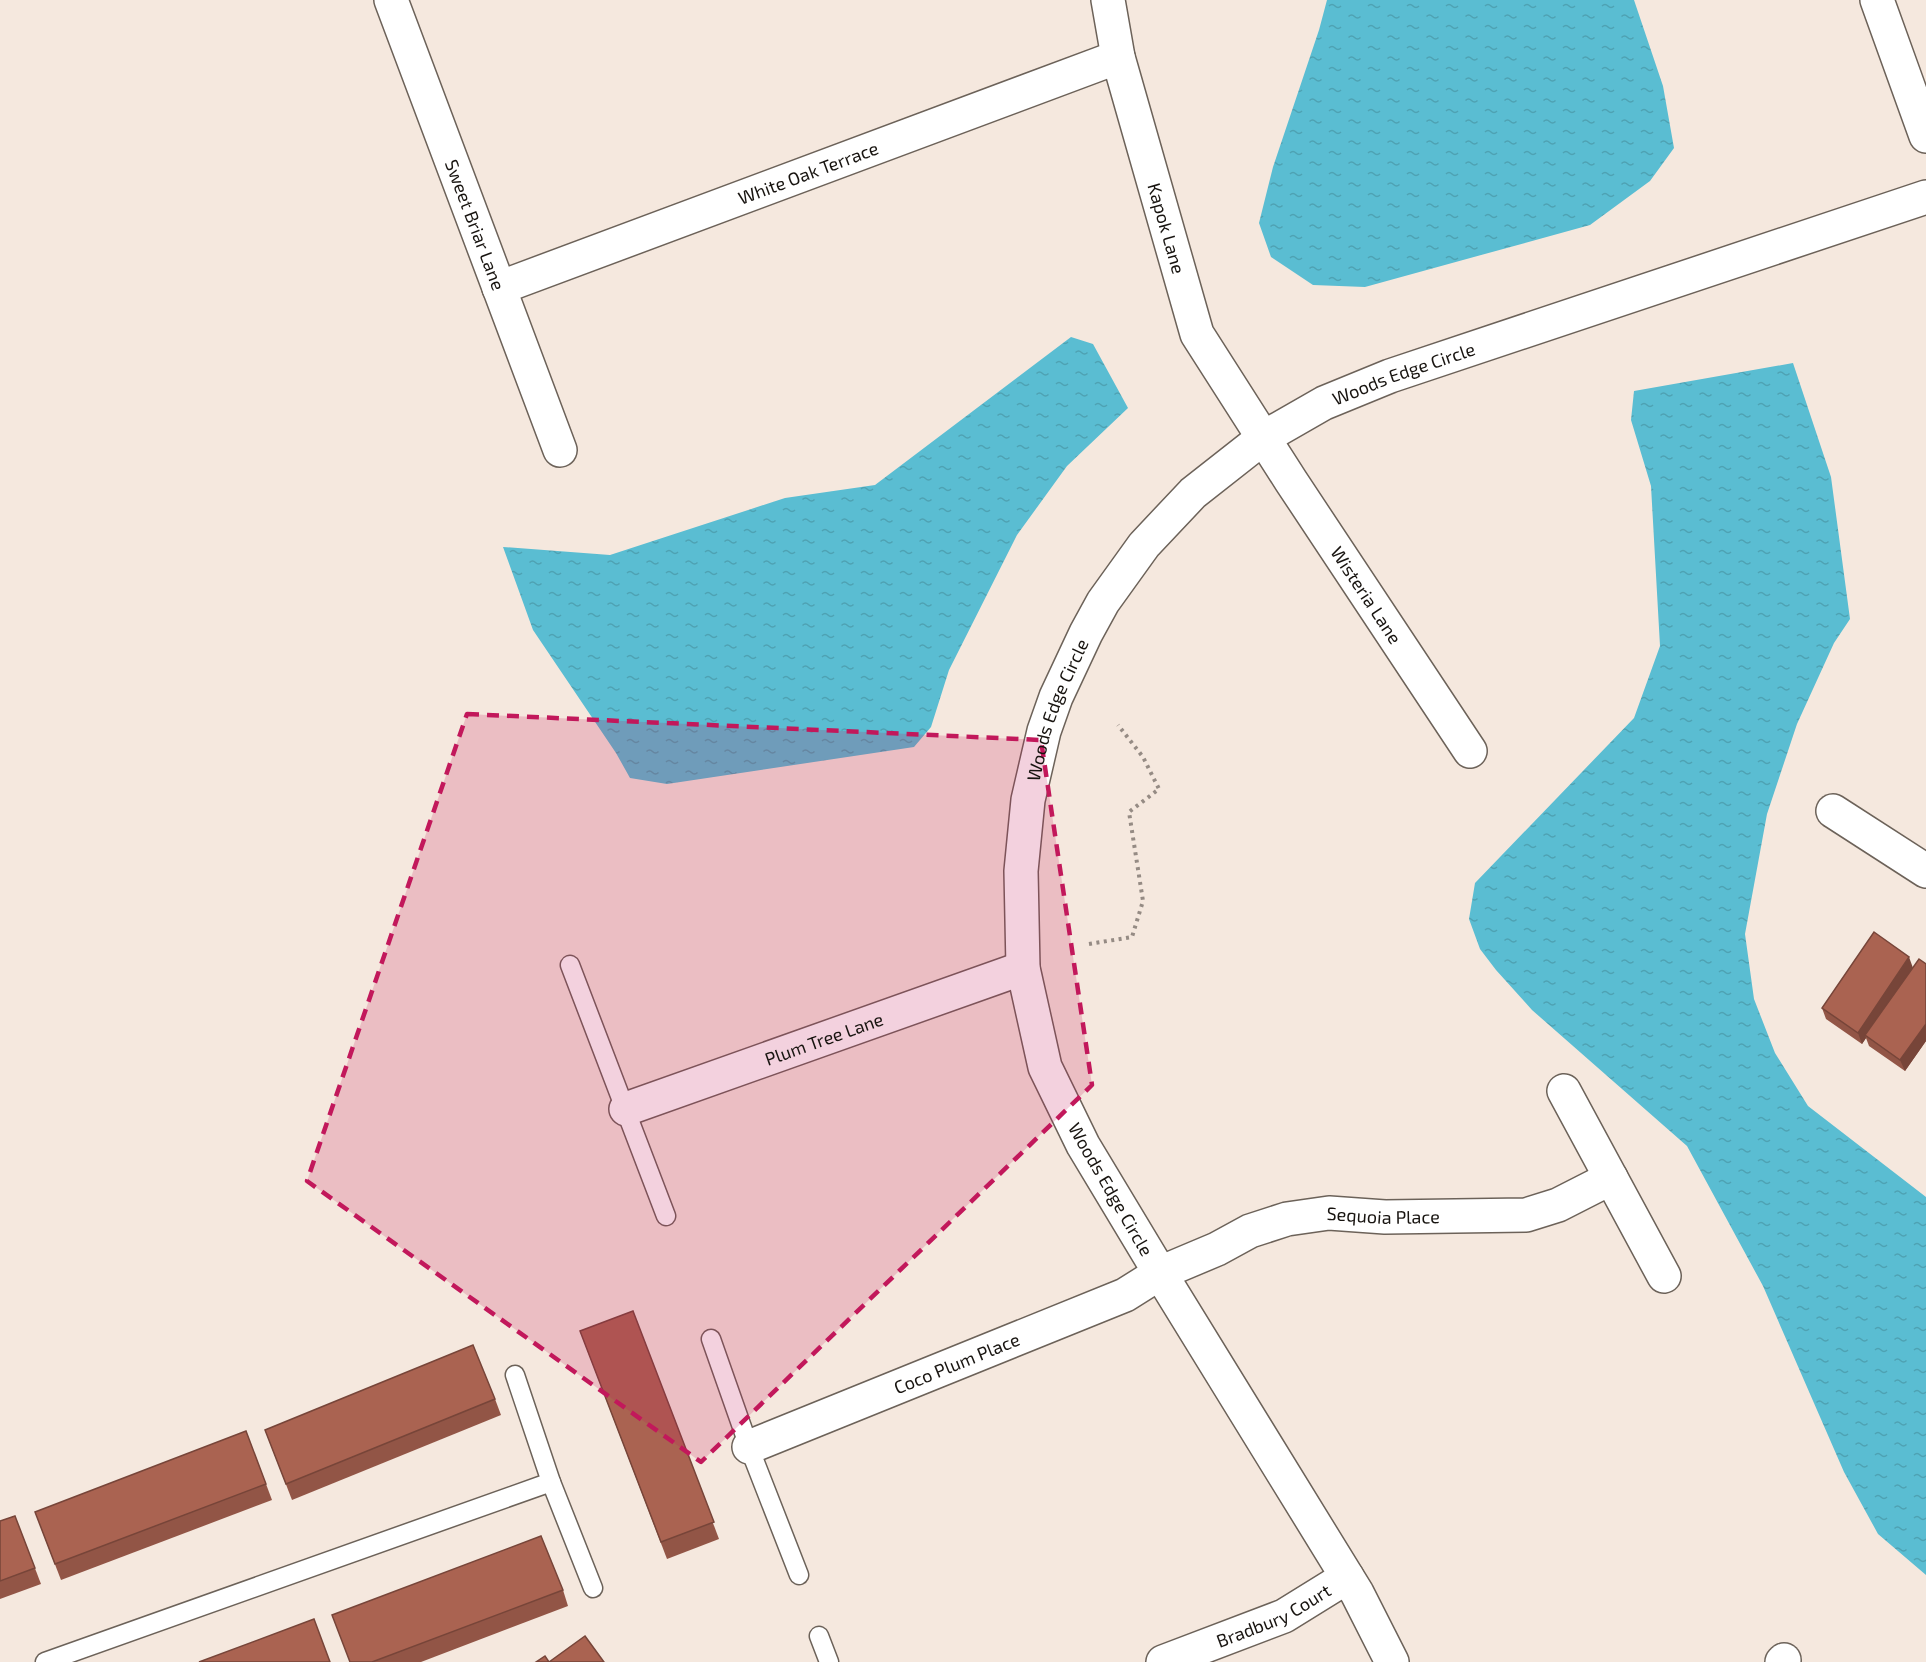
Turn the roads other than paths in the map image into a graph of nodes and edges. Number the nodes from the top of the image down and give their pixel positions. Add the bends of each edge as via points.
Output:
1 (391, 0) edge
2 (1108, 0) edge
3 (1877, 0) edge
4 (1118, 57) junction
5 (1926, 136) edge
6 (1926, 197) edge
7 (499, 288) junction
8 (1263, 438) junction
9 (560, 450) dead end
10 (1470, 751) dead end
11 (1833, 811) dead end
12 (1926, 871) edge
13 (570, 965) dead end
14 (1023, 968) junction
15 (1564, 1091) dead end
16 (626, 1109) junction
17 (1611, 1178) junction
18 (666, 1216) dead end
19 (1160, 1273) junction
20 (1664, 1276) dead end
21 (711, 1339) dead end
22 (515, 1375) dead end
23 (749, 1447) junction
24 (551, 1482) junction
25 (799, 1575) dead end
26 (1347, 1577) junction
27 (593, 1588) dead end
28 (819, 1636) dead end
29 (45, 1662) edge
30 (829, 1662) edge
31 (1163, 1662) edge
32 (1392, 1662) edge

1 - 7 street, Sweet Briar Lane
2 - 4 street, Kapok Lane
3 - 5 street
4 - 7 street, White Oak Terrace
4 - 8 street, Kapok Lane via 1197,334
6 - 8 street, Woods Edge Circle via 1390,376 1324,403
7 - 9 street, Sweet Briar Lane
8 - 10 street, Wisteria Lane
8 - 14 street, Woods Edge Circle via 1193,493 1144,545 1103,602 1056,698 1028,800 1021,871
11 - 12 street
13 - 16 lane
14 - 16 street, Plum Tree Lane
14 - 19 street, Woods Edge Circle via 1045,1067 1083,1144
15 - 17 street
16 - 18 lane
17 - 19 street, Sequoia Place via 1558,1205 1526,1215 1329,1214 1287,1219 1250,1231
17 - 20 street
19 - 23 street, Coco Plum Place via 1125,1295
19 - 26 street, Woods Edge Circle
21 - 23 lane
22 - 24 lane
23 - 25 lane
24 - 27 lane
24 - 29 lane
26 - 31 street, Bradbury Court via 1284,1616
26 - 32 street, Woods Edge Circle
28 - 30 lane

